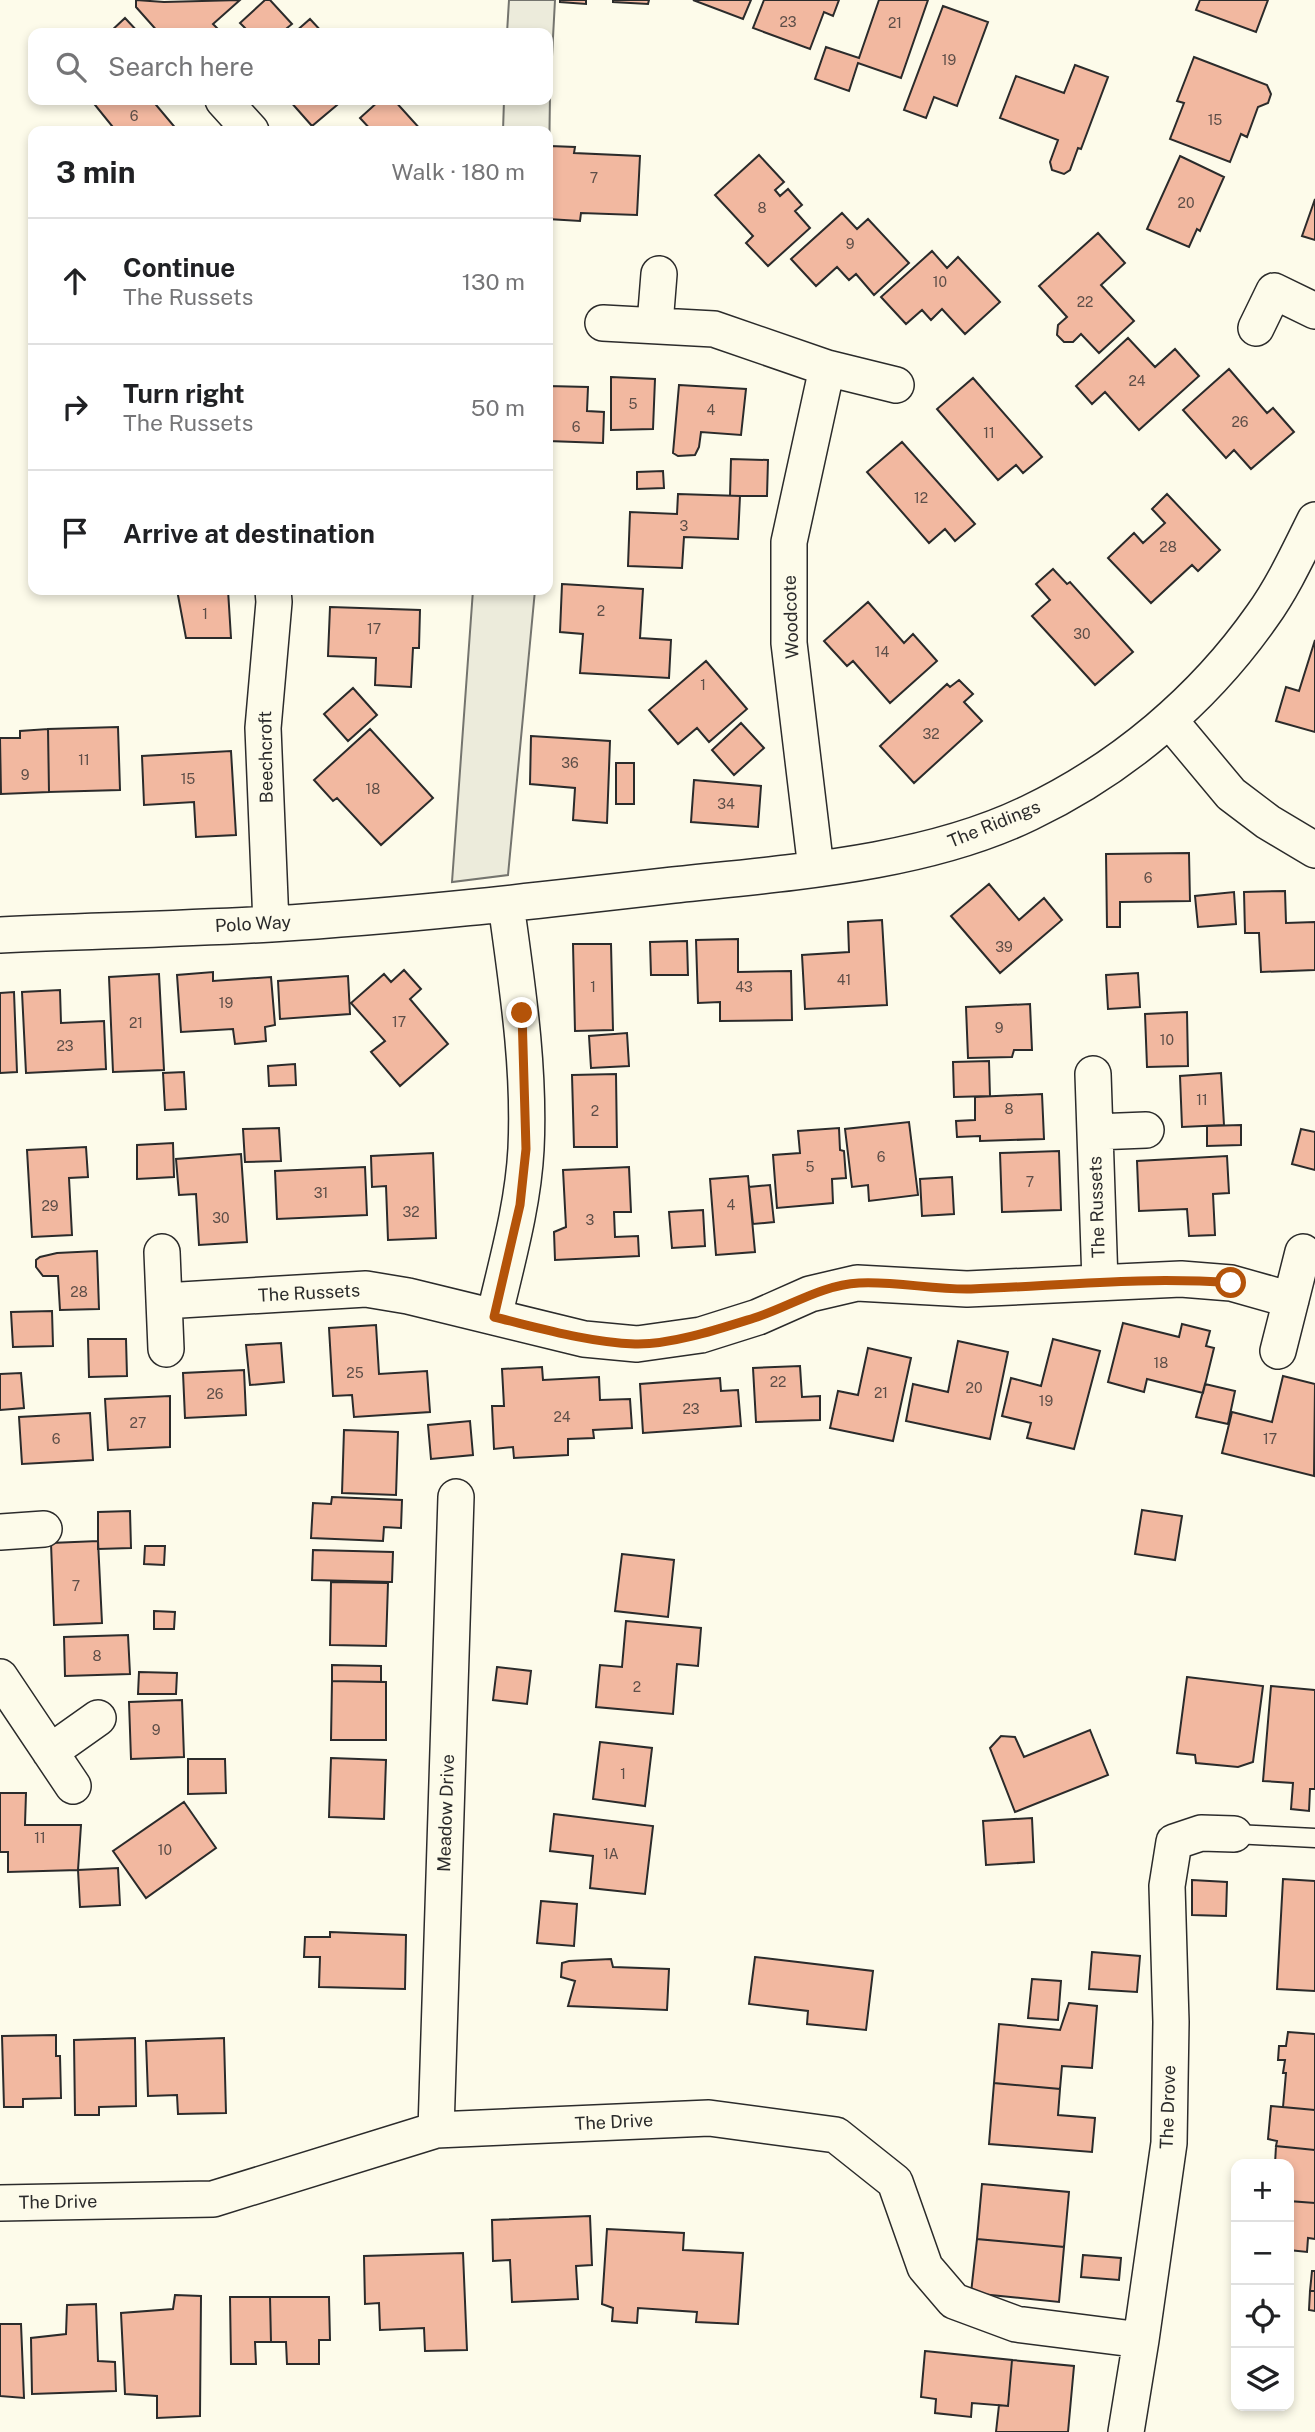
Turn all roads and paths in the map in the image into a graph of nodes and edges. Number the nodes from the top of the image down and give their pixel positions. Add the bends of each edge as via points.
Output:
1 (659, 274) dead end
2 (1315, 311) edge
3 (603, 323) dead end
4 (655, 324) junction
5 (1256, 328) dead end
6 (827, 368) junction
7 (896, 385) dead end
8 (1315, 520) edge
9 (273, 595) edge
10 (1170, 720) junction
11 (1315, 850) edge
12 (816, 869) junction
13 (506, 904) junction
14 (271, 924) junction
15 (0, 935) edge
16 (1093, 1074) dead end
17 (1146, 1130) dead end
18 (1095, 1132) junction
19 (162, 1252) dead end
20 (1303, 1252) dead end
21 (1100, 1282) junction
22 (1291, 1300) junction
23 (164, 1301) junction
24 (494, 1317) junction
25 (166, 1349) dead end
26 (1278, 1350) dead end
27 (456, 1497) dead end
28 (44, 1529) dead end
29 (0, 1532) edge
30 (0, 1676) edge
31 (98, 1718) dead end
32 (50, 1752) junction
33 (73, 1786) dead end
34 (1234, 1835) joint
35 (1315, 1838) edge
36 (436, 2130) junction
37 (0, 2203) edge
38 (1141, 2340) junction
39 (1126, 2432) edge

1 - 4 street
2 - 5 street via 1274,291
3 - 4 street
4 - 6 street via 714,329
6 - 7 street
6 - 12 street, Woodcote via 789,542 789,643
8 - 10 street, The Ridings via 1264,614 1226,663
9 - 14 street, Beechcroft via 263,728
10 - 11 street via 1231,794
10 - 12 street, The Ridings via 1099,773 1030,813 953,843
12 - 13 street, The Ridings
13 - 14 street, Polo Way
13 - 24 street via 522,1013 526,1149 520,1205
14 - 15 street, Polo Way
16 - 18 street, The Russets
17 - 18 street, The Russets
18 - 21 street, The Russets
19 - 23 street
20 - 22 street
21 - 22 street, The Russets via 1181,1279 1231,1283
21 - 24 street, The Russets via 967,1289 857,1283 810,1294 701,1335 637,1344 584,1339
22 - 26 street
23 - 24 street, The Russets via 366,1289
23 - 25 street
27 - 36 street, Meadow Drive
28 - 29 street
30 - 32 street
31 - 32 street
32 - 33 street
34 - 35 lane
34 - 38 street, The Drove via 1201,1833 1174,1842 1167,1886 1169,2143
36 - 37 street, The Drive via 213,2199
36 - 38 street, The Drive via 709,2118 836,2135 895,2182 925,2267 954,2301 1016,2324
38 - 39 street, The Drove

